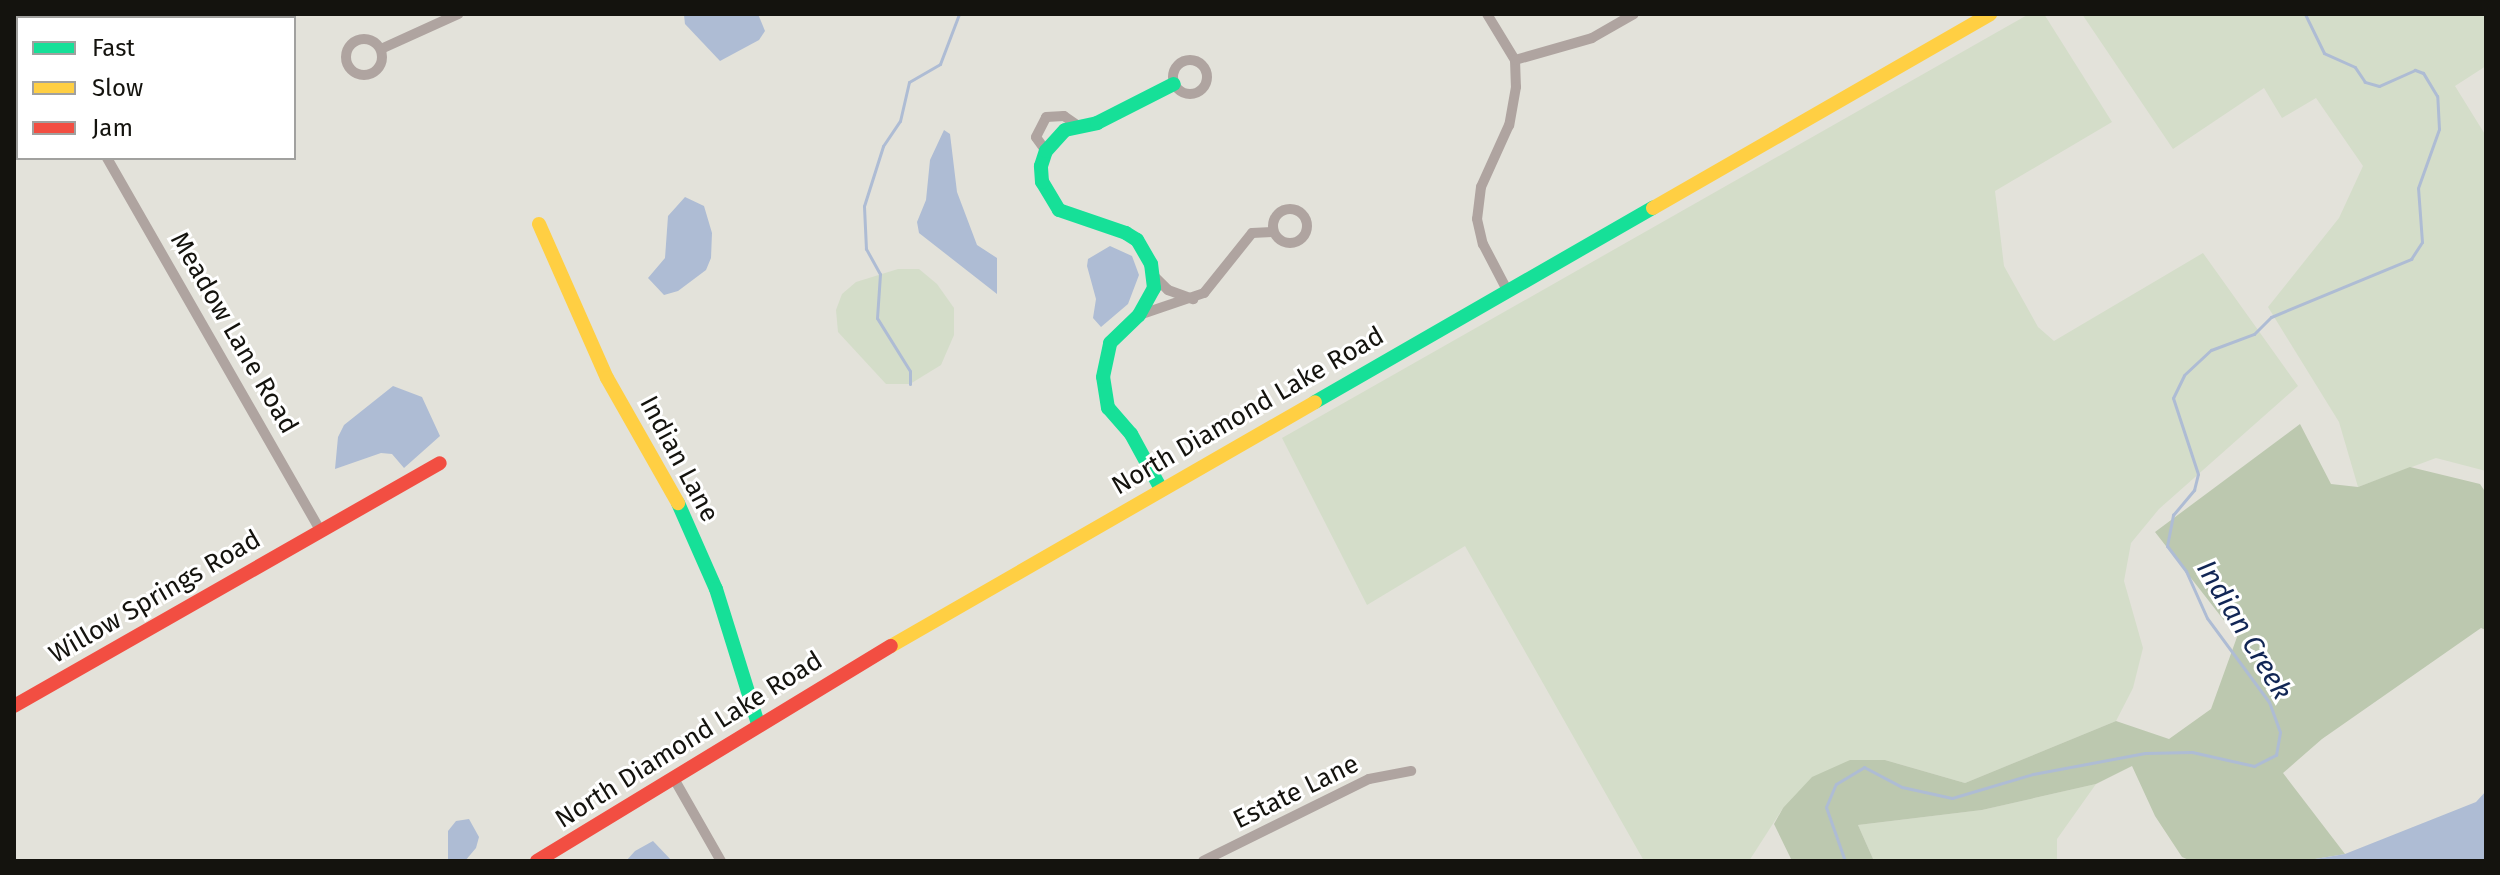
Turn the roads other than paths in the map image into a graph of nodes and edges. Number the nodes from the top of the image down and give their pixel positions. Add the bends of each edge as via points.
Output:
1 (458, 14) edge
2 (1487, 14) edge
3 (1634, 14) edge
4 (1990, 14) edge
5 (381, 49) dead end
6 (1515, 60) junction
7 (1174, 84) dead end
8 (1080, 127) junction
9 (1046, 151) junction
10 (108, 160) edge
11 (539, 224) dead end
12 (1273, 232) dead end
13 (1154, 276) junction
14 (1507, 290) junction
15 (1193, 299) junction
16 (1139, 315) junction
17 (440, 463) dead end
18 (1161, 489) junction
19 (320, 530) junction
20 (14, 706) edge
21 (758, 724) junction
22 (1411, 771) dead end
23 (673, 777) junction
24 (537, 861) edge
25 (721, 861) edge
26 (1203, 861) edge

1 - 5 street
2 - 6 street
3 - 6 street via 1592,38
4 - 14 street, North Diamond Lake Road
6 - 14 street via 1509,125 1478,205 1483,244
7 - 8 street
8 - 9 street via 1065,130
8 - 9 street via 1064,116 1046,117 1036,137
9 - 13 street via 1042,182 1059,210 1137,240
10 - 19 street, Meadow Lane Road
11 - 21 street, Indian Lane via 607,378 674,494 716,589
12 - 15 street via 1252,233
13 - 15 street via 1168,290
13 - 16 street via 1154,288
14 - 18 street, North Diamond Lake Road
15 - 16 street
16 - 18 street via 1110,343 1104,395
17 - 19 street, Willow Springs Road
18 - 21 street, North Diamond Lake Road
19 - 20 street, Willow Springs Road
21 - 23 street, North Diamond Lake Road
22 - 26 street, Estate Lane via 1369,779
23 - 24 street, North Diamond Lake Road
23 - 25 street

